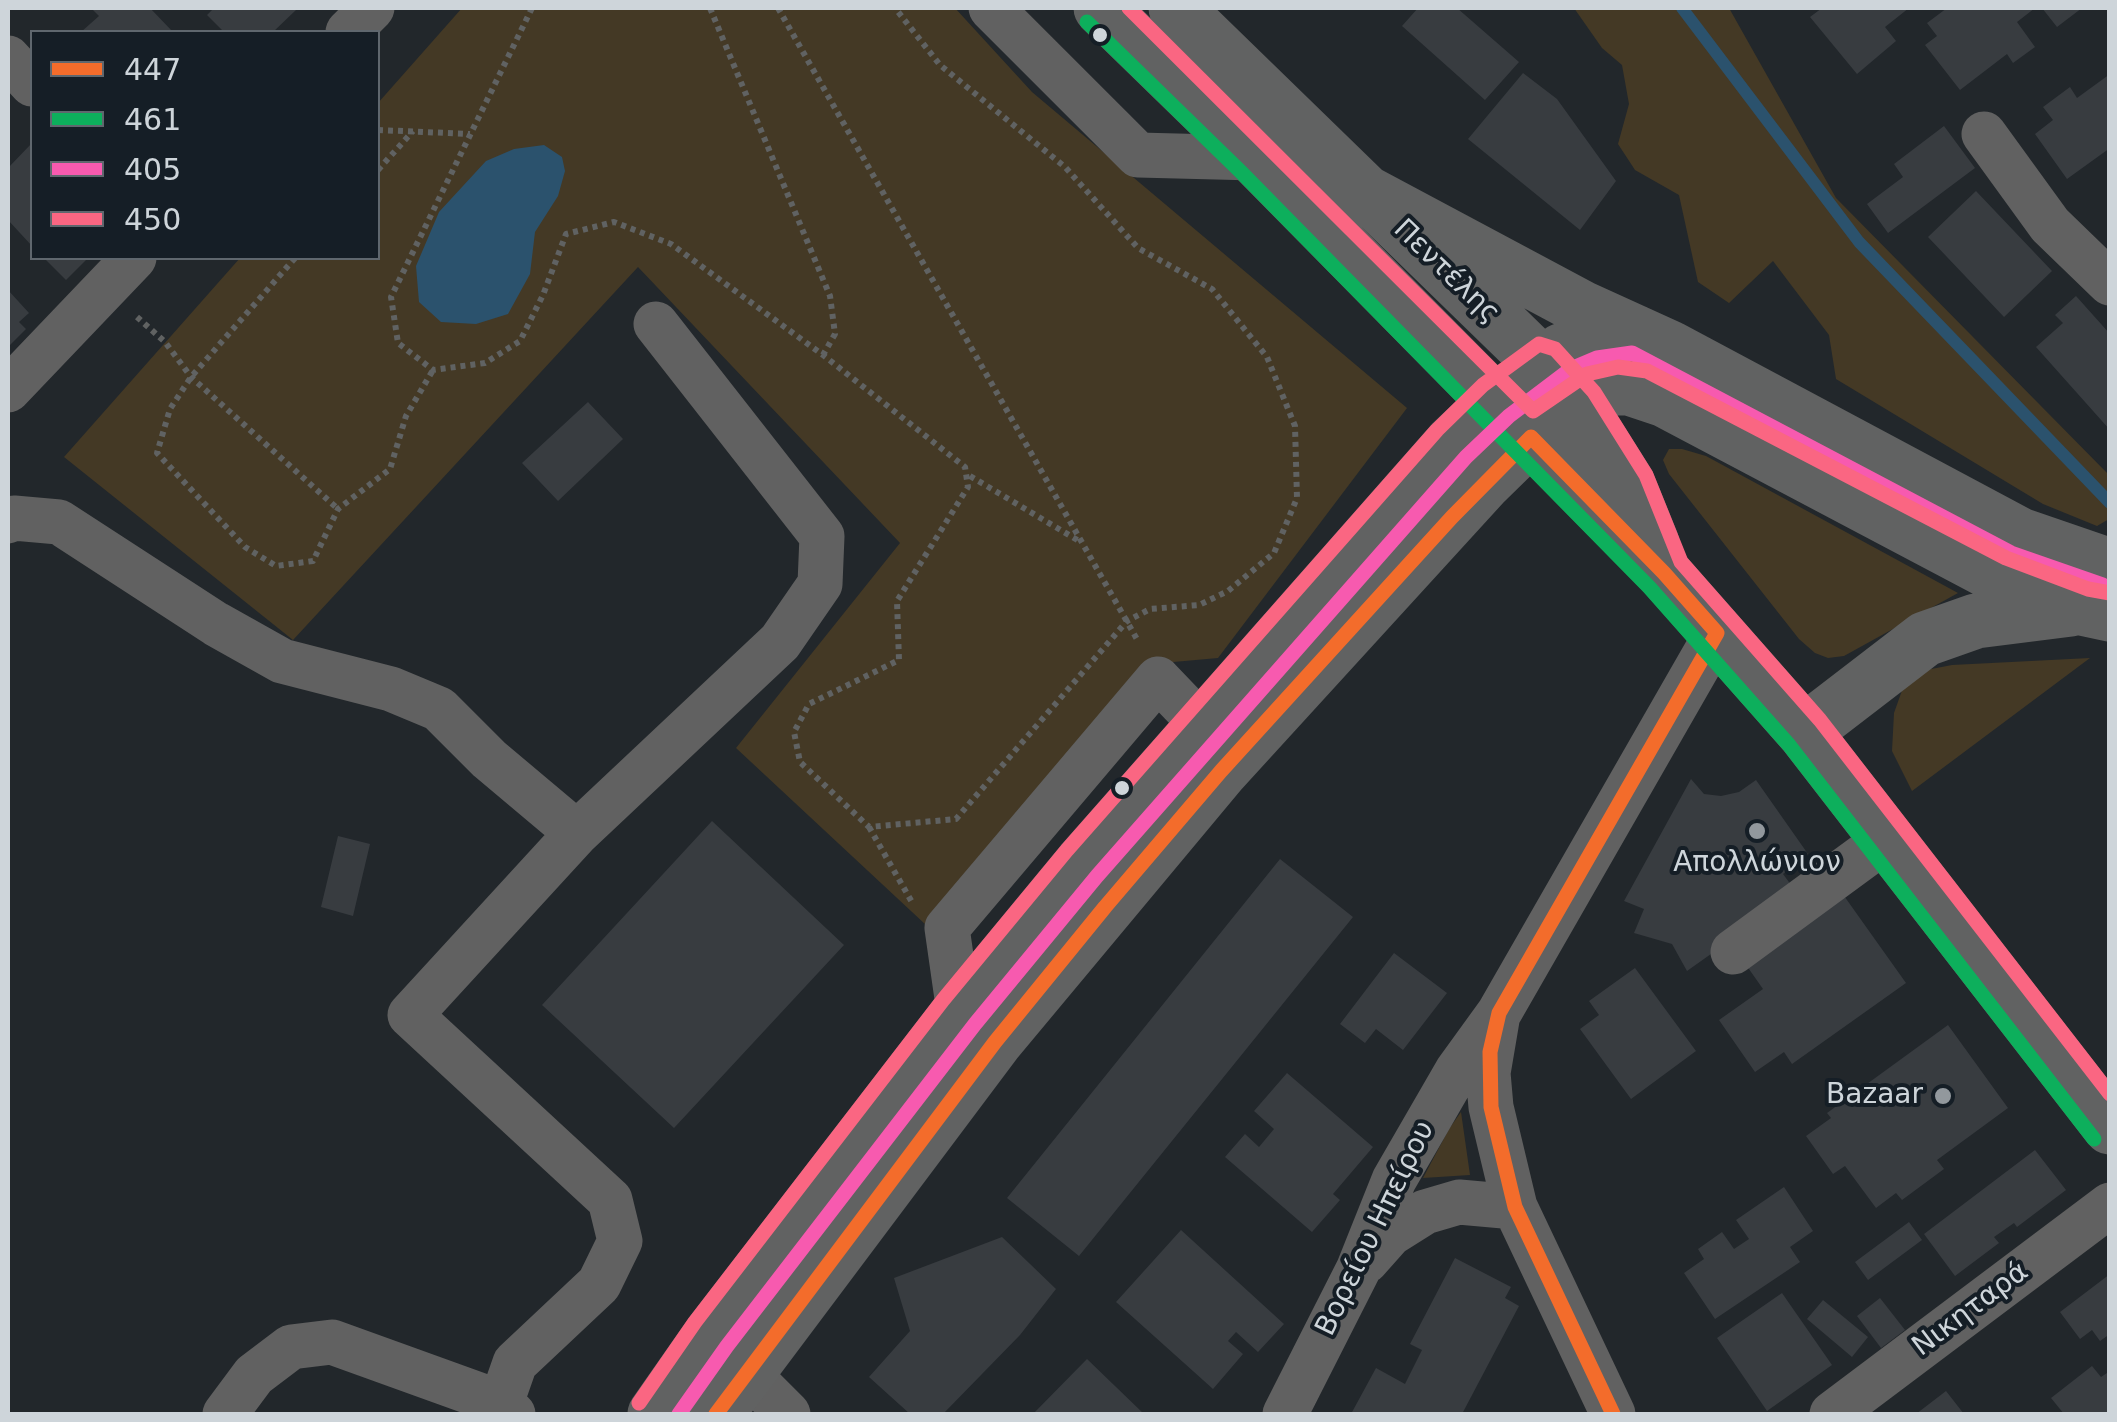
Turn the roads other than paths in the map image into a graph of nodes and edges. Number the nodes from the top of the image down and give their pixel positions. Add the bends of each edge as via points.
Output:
1 (372, 8) edge
2 (991, 8) edge
3 (1101, 8) edge
4 (1176, 8) edge
5 (350, 30) edge
6 (8, 58) edge
7 (30, 82) edge
8 (1984, 134) dead end
9 (1255, 158) junction
10 (1363, 191) junction
11 (120, 273) edge
12 (2110, 283) edge
13 (656, 324) dead end
14 (1635, 332) junction
15 (1560, 384) junction
16 (8, 390) edge
17 (1514, 419) junction
18 (8, 521) edge
19 (1664, 574) junction
20 (2100, 596) edge
21 (1718, 633) junction
22 (1204, 727) junction
23 (1804, 732) junction
24 (576, 833) junction
25 (1887, 839) junction
26 (1733, 952) dead end
27 (959, 1012) junction
28 (1499, 1013) junction
29 (2110, 1127) edge
30 (2110, 1205) edge
31 (1515, 1207) junction
32 (1358, 1270) junction
33 (731, 1393) edge
34 (507, 1408) edge
35 (224, 1414) edge
36 (656, 1414) edge
37 (788, 1414) edge
38 (1285, 1414) edge
39 (1613, 1414) edge
40 (1832, 1414) edge

1 - 5 street
2 - 9 street via 1138,155
3 - 9 main road, Πεντέλης
4 - 10 main road, Πεντέλης
6 - 7 street
8 - 12 street via 2050,225
9 - 17 main road, Πεντέλης
10 - 14 main road
10 - 15 main road, Πεντέλης
11 - 16 street
13 - 24 street via 822,536 820,584 780,642
14 - 15 main road via 1575,344
14 - 20 main road via 2020,535
15 - 17 main road
15 - 19 main road, Πεντέλης via 1628,484
15 - 20 main road via 1593,393 1620,387 1664,400 1998,576
17 - 19 main road, Πεντέλης
17 - 22 main road via 1452,443
17 - 33 main road via 1452,517 1221,770 995,1042
18 - 24 street via 59,522 282,661 391,688 439,709
19 - 21 main road, Πεντέλης
20 - 23 main road via 1976,621 1924,639
21 - 23 main road, Πεντέλης
21 - 28 street, Βορείου Ηπείρου
22 - 27 main road
22 - 27 street via 1158,679 947,928
23 - 25 main road, Πεντέλης
24 - 34 street via 410,1015 610,1200 620,1241 599,1284 515,1363
25 - 26 street
25 - 29 main road, Πεντέλης
27 - 36 main road
28 - 31 street via 1488,1073 1490,1107
28 - 32 street, Βορείου Ηπείρου via 1394,1180
30 - 40 street, Νικηταρά
31 - 32 street via 1459,1202 1425,1212 1390,1234
31 - 39 street
32 - 38 street, Βορείου Ηπείρου
33 - 37 street
34 - 35 street via 332,1342 290,1347 254,1375

